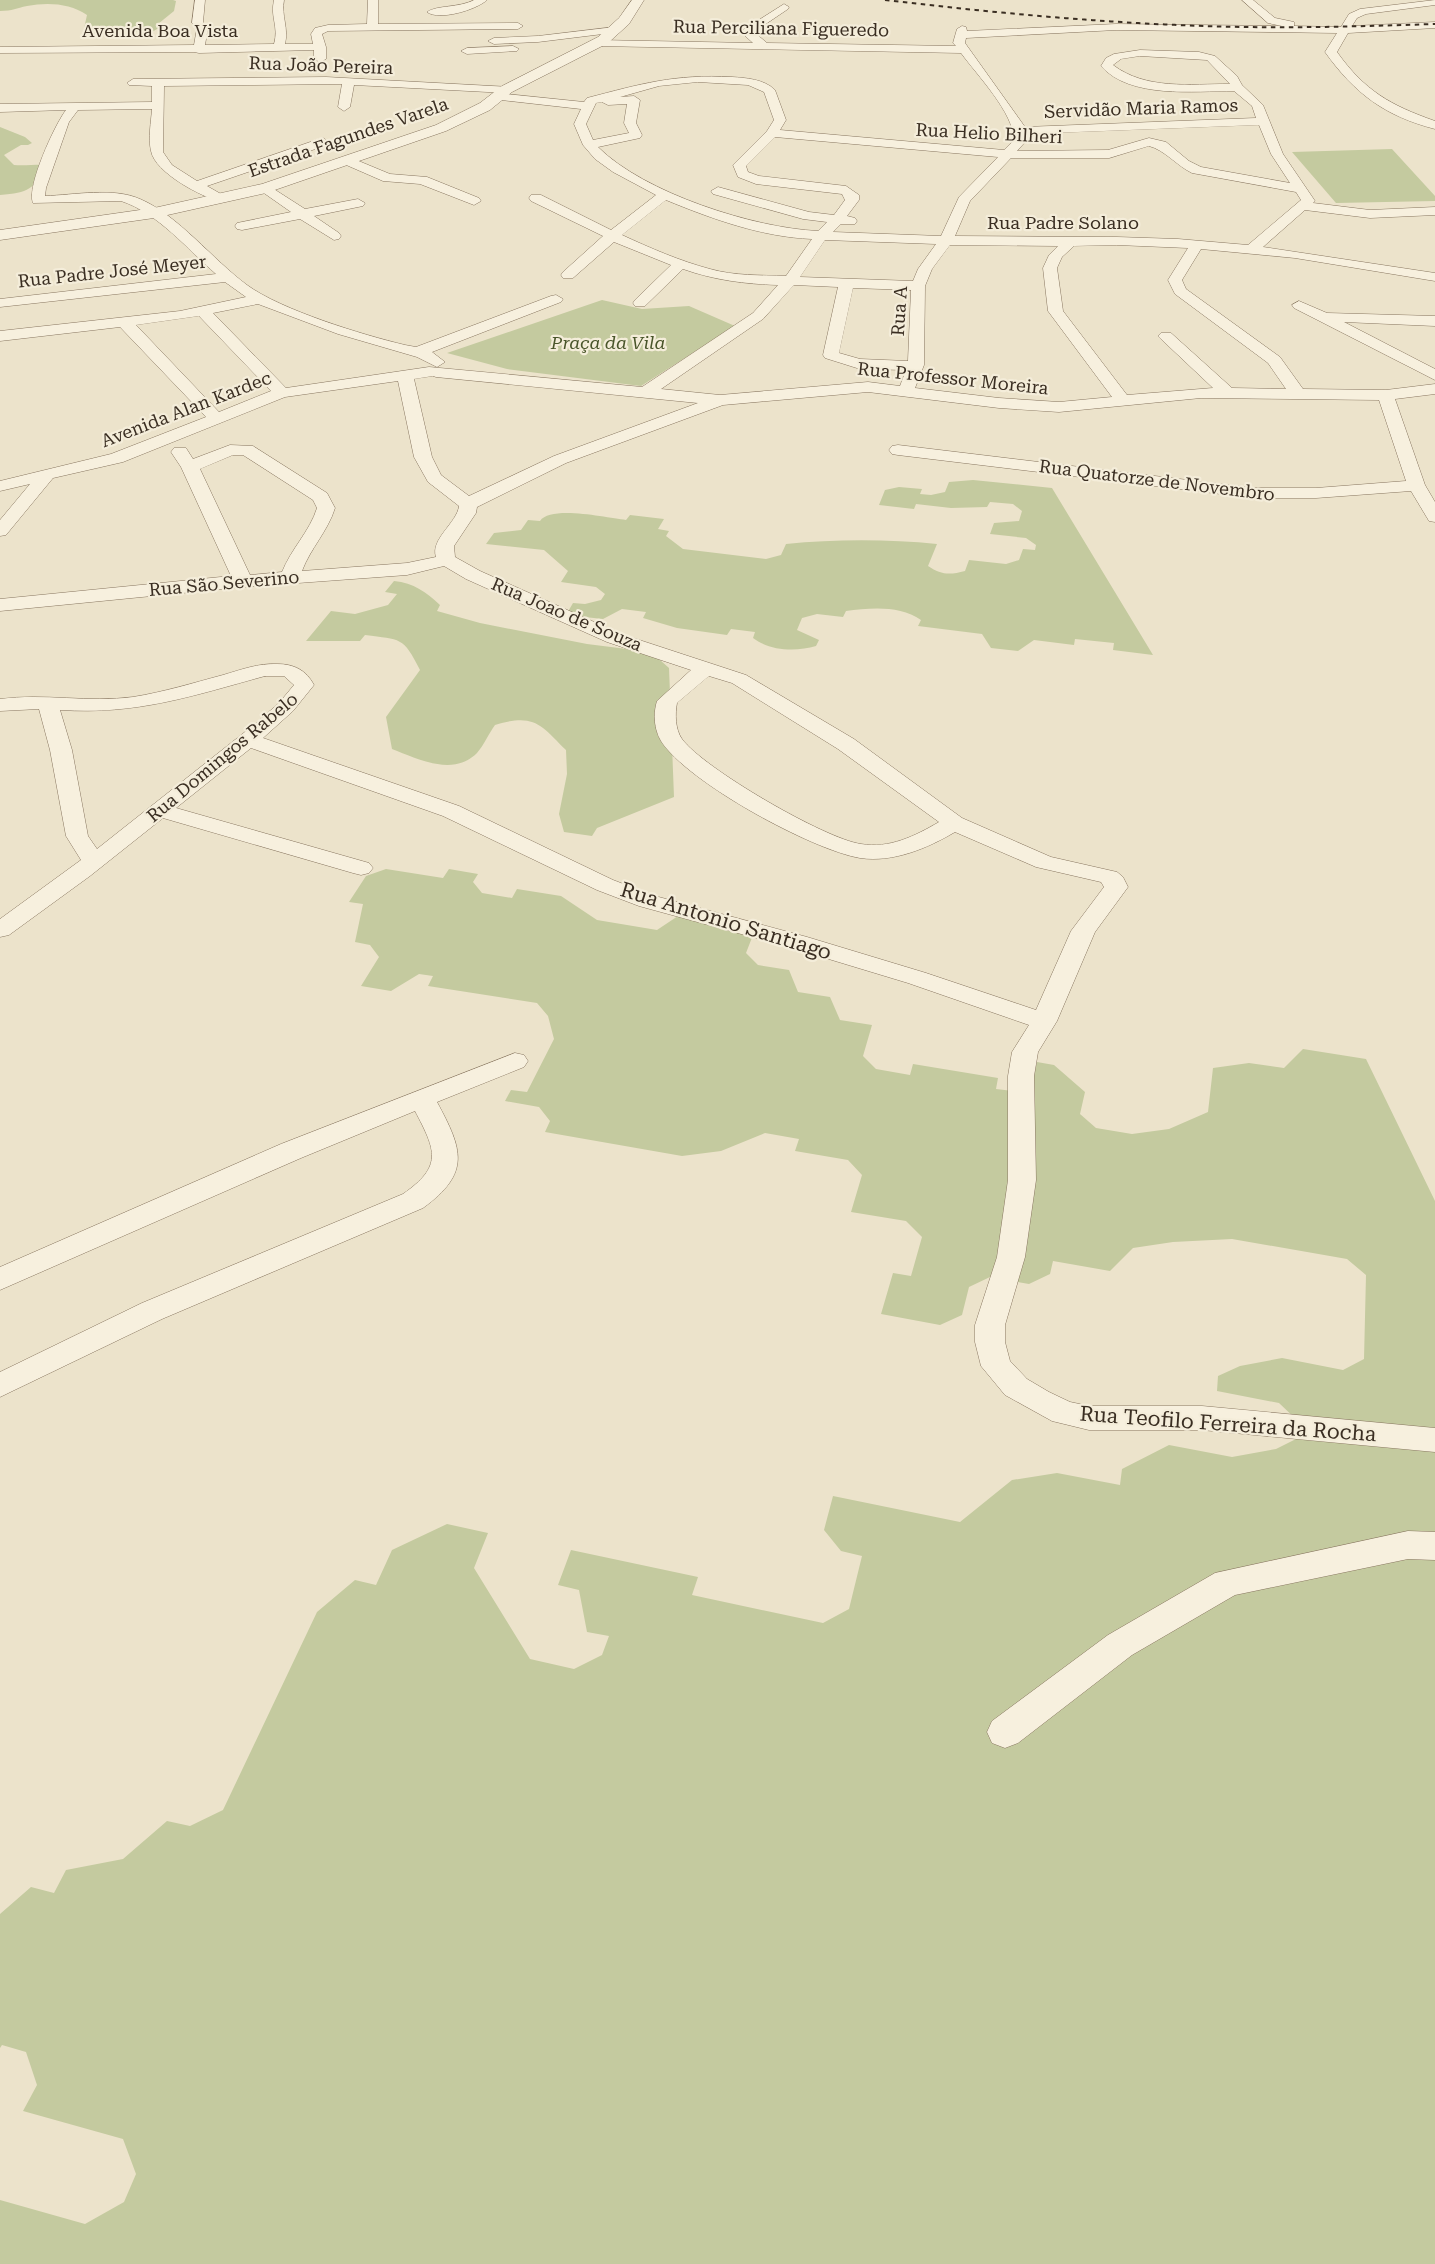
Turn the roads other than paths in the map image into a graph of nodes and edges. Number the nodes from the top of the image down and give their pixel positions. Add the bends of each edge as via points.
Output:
1 (200, 0) edge
2 (279, 0) edge
3 (373, 0) edge
4 (482, 0) edge
5 (638, 0) edge
6 (1247, 0) edge
7 (1435, 2) edge
8 (784, 7) dead end
9 (424, 12) dead end
10 (1435, 25) edge
11 (518, 26) dead end
12 (1346, 27) junction
13 (368, 29) junction
14 (615, 30) junction
15 (420, 40) dead end
16 (454, 42) dead end
17 (763, 45) junction
18 (593, 46) junction
19 (279, 47) junction
20 (320, 47) junction
21 (0, 50) edge
22 (199, 50) junction
23 (964, 50) junction
24 (467, 51) dead end
25 (326, 80) junction
26 (158, 82) junction
27 (348, 82) junction
28 (133, 83) dead end
29 (1237, 87) junction
30 (504, 93) junction
31 (589, 104) junction
32 (159, 105) junction
33 (75, 106) junction
34 (344, 107) dead end
35 (0, 108) edge
36 (1263, 122) junction
37 (1435, 124) edge
38 (1020, 131) junction
39 (772, 133) junction
40 (323, 142) dead end
41 (589, 145) junction
42 (1009, 156) junction
43 (349, 161) junction
44 (198, 185) junction
45 (266, 188) junction
46 (1300, 189) junction
47 (718, 191) dead end
48 (665, 195) junction
49 (221, 198) junction
50 (536, 198) dead end
51 (474, 201) dead end
52 (358, 203) dead end
53 (1304, 206) junction
54 (1435, 211) edge
55 (154, 213) junction
56 (302, 214) junction
57 (837, 220) junction
58 (861, 221) dead end
59 (242, 226) dead end
60 (614, 235) junction
61 (0, 236) edge
62 (334, 236) dead end
63 (820, 237) junction
64 (946, 240) junction
65 (1070, 242) junction
66 (1197, 245) junction
67 (1252, 249) junction
68 (680, 265) junction
69 (568, 275) dead end
70 (228, 277) junction
71 (1435, 277) edge
72 (789, 282) junction
73 (846, 284) junction
74 (918, 286) junction
75 (259, 299) junction
76 (556, 299) dead end
77 (151, 302) junction
78 (0, 303) edge
79 (640, 303) dead end
80 (1299, 305) dead end
81 (202, 312) junction
82 (1323, 317) junction
83 (1435, 321) edge
84 (124, 322) junction
85 (0, 336) edge
86 (1166, 336) dead end
87 (429, 364) junction
88 (916, 365) junction
89 (1435, 375) edge
90 (386, 376) junction
91 (408, 382) junction
92 (1435, 388) edge
93 (906, 390) junction
94 (282, 393) junction
95 (645, 393) junction
96 (1227, 393) junction
97 (1298, 394) junction
98 (1386, 395) junction
99 (720, 400) junction
100 (1123, 401) junction
101 (217, 418) junction
102 (171, 438) junction
103 (898, 450) dead end
104 (190, 467) junction
105 (47, 475) junction
106 (1416, 485) junction
107 (0, 486) edge
108 (468, 504) junction
109 (1435, 516) edge
110 (0, 531) edge
111 (447, 560) junction
112 (290, 577) junction
113 (243, 580) junction
114 (0, 604) edge
115 (707, 667) junction
116 (48, 703) junction
117 (0, 705) edge
118 (247, 740) junction
119 (159, 810) junction
120 (954, 823) junction
121 (93, 861) junction
122 (360, 868) dead end
123 (0, 930) edge
124 (1074, 955) joint
125 (1044, 1021) junction
126 (515, 1061) dead end
127 (422, 1100) junction
128 (0, 1279) edge
129 (0, 1385) edge
130 (1435, 1440) edge
131 (1435, 1546) edge
132 (1005, 1732) dead end

1 - 22 street via 197,23 203,27
2 - 19 street via 276,13 283,32
3 - 13 street via 377,12
4 - 9 street via 465,9
5 - 14 street, Estrada Fagundes Varela
6 - 12 street via 1277,23
7 - 12 street via 1364,11 1353,16
8 - 17 street via 747,32
10 - 12 street
11 - 13 street
12 - 23 street via 1133,26 961,32 959,43
12 - 37 street via 1331,52 1361,90 1376,102
13 - 15 street
13 - 20 street via 319,30 316,34
14 - 16 street via 538,39
14 - 18 street, Estrada Fagundes Varela
17 - 18 street, Rua Perciliana Figueredo
17 - 23 street, Rua Perciliana Figueredo
18 - 24 street, Rua Perciliana Figueredo
18 - 30 street, Estrada Fagundes Varela
19 - 20 street, Avenida Boa Vista
19 - 22 street, Avenida Boa Vista
20 - 25 street via 319,77
21 - 22 street, Avenida Boa Vista
23 - 38 street
25 - 26 street, Rua João Pereira
25 - 27 street, Rua João Pereira
26 - 28 street, Rua João Pereira
26 - 32 street
27 - 30 street, Rua João Pereira
27 - 34 street
29 - 29 street via 1233,78 1211,58 1199,55 1140,53 1118,56 1107,66 1146,85
29 - 36 street via 1257,105
30 - 31 street, Rua João Pereira
30 - 43 street, Estrada Fagundes Varela via 461,119
31 - 39 street via 599,97 669,81 750,82 769,90 780,120
31 - 41 street via 580,124
31 - 41 street, Rua João Pereira via 634,100 630,123 636,135
32 - 33 street
32 - 44 street via 159,158
33 - 35 street
33 - 55 street via 63,122 38,200 128,198
36 - 38 street, Servidão Maria Ramos
36 - 46 street via 1277,154
38 - 42 street, Rua Padre Solano via 1020,141
39 - 42 street, Rua Helio Bilheri
39 - 57 street via 739,165 743,174 756,180 848,190 852,200
40 - 44 street
41 - 48 street via 618,169
42 - 46 street, Rua Helio Bilheri via 1109,154 1149,142 1171,150 1184,164 1197,170
42 - 64 street, Rua Padre Solano via 964,200
43 - 45 street, Estrada Fagundes Varela
43 - 51 street via 388,178 422,180
44 - 49 street
45 - 49 street, Estrada Fagundes Varela
45 - 56 street
46 - 53 street via 1308,201
47 - 57 street
48 - 60 street
48 - 63 street via 759,227
49 - 55 street, Estrada Fagundes Varela
50 - 60 street
52 - 56 street
53 - 54 street via 1370,214
53 - 67 street
55 - 61 street, Estrada Fagundes Varela
55 - 70 street
56 - 59 street
56 - 62 street
57 - 58 street
57 - 63 street
60 - 68 street
60 - 69 street
63 - 64 street
63 - 72 street
64 - 65 street, Rua Padre Solano
64 - 74 street, Rua A
65 - 66 street, Rua Padre Solano
65 - 100 street via 1056,255 1050,268 1056,311
66 - 67 street, Rua Padre Solano
66 - 97 street via 1175,280 1176,285 1274,360
67 - 71 street, Rua Padre Solano
68 - 72 street via 730,277
68 - 79 street
70 - 75 street
70 - 77 street, Rua Padre José Meyer
72 - 73 street
72 - 95 street via 758,316
73 - 74 street
73 - 88 street via 831,355 850,363
74 - 88 street, Rua A
75 - 81 street
75 - 87 street via 398,348 405,355
76 - 87 street
77 - 78 street, Rua Padre José Meyer
77 - 81 street
77 - 84 street
80 - 82 street
81 - 94 street
82 - 83 street
82 - 89 street
84 - 85 street
84 - 101 street
86 - 96 street
87 - 90 street, Rua Professor Moreira
87 - 91 street, Rua Professor Moreira
87 - 95 street, Rua Professor Moreira
88 - 93 street, Rua A
90 - 91 street, Rua Professor Moreira
90 - 94 street, Avenida Alan Kardec
91 - 108 street via 423,457 434,478
92 - 98 street, Rua Professor Moreira
93 - 99 street, Rua Professor Moreira via 849,387
93 - 100 street, Rua Professor Moreira via 1037,406
94 - 101 street, Avenida Alan Kardec
95 - 99 street, Rua Professor Moreira
96 - 97 street, Rua Professor Moreira
96 - 100 street, Rua Professor Moreira
97 - 98 street, Rua Professor Moreira
98 - 106 street
99 - 108 street via 545,466
101 - 102 street, Avenida Alan Kardec
102 - 104 street
102 - 105 street, Avenida Alan Kardec via 117,458
103 - 106 street, Rua Quatorze de Novembro via 1254,494
104 - 112 street via 230,450 247,450 321,497 326,508 323,519 298,556
104 - 113 street
105 - 107 street, Avenida Alan Kardec
105 - 110 street
106 - 109 street
108 - 111 street via 445,546
111 - 112 street, Rua São Severino via 406,569
111 - 115 street, Rua Joao de Souza via 614,638
112 - 113 street, Rua São Severino
113 - 114 street, Rua São Severino
115 - 120 street, Rua Joao de Souza via 739,680 846,744
115 - 120 street via 667,701 668,735 684,754 735,790 817,838 860,851 887,850 924,841
116 - 117 street, Rua Domingos Rabelo
116 - 118 street, Rua Domingos Rabelo via 133,703 264,670 294,672 304,685 297,698
116 - 121 street via 77,836
118 - 119 street, Rua Domingos Rabelo
118 - 125 street, Rua Antonio Santiago via 451,811 647,901 830,952
119 - 121 street, Rua Domingos Rabelo
119 - 122 street
120 - 124 street, Rua Joao de Souza via 1044,862 1109,877 1115,882 1111,895 1083,931
121 - 123 street, Rua Domingos Rabelo
124 - 125 street, Rua Teofilo Ferreira da Rocha
125 - 130 street, Rua Teofilo Ferreira da Rocha via 1025,1052 1021,1076 1022,1180 1011,1257 990,1325 996,1366 1031,1396 1063,1413 1089,1418 1202,1418
126 - 127 street
127 - 128 street via 291,1152
127 - 129 street via 447,1151 447,1162 429,1191 152,1311
131 - 132 street via 1408,1545 1227,1583 1120,1645

